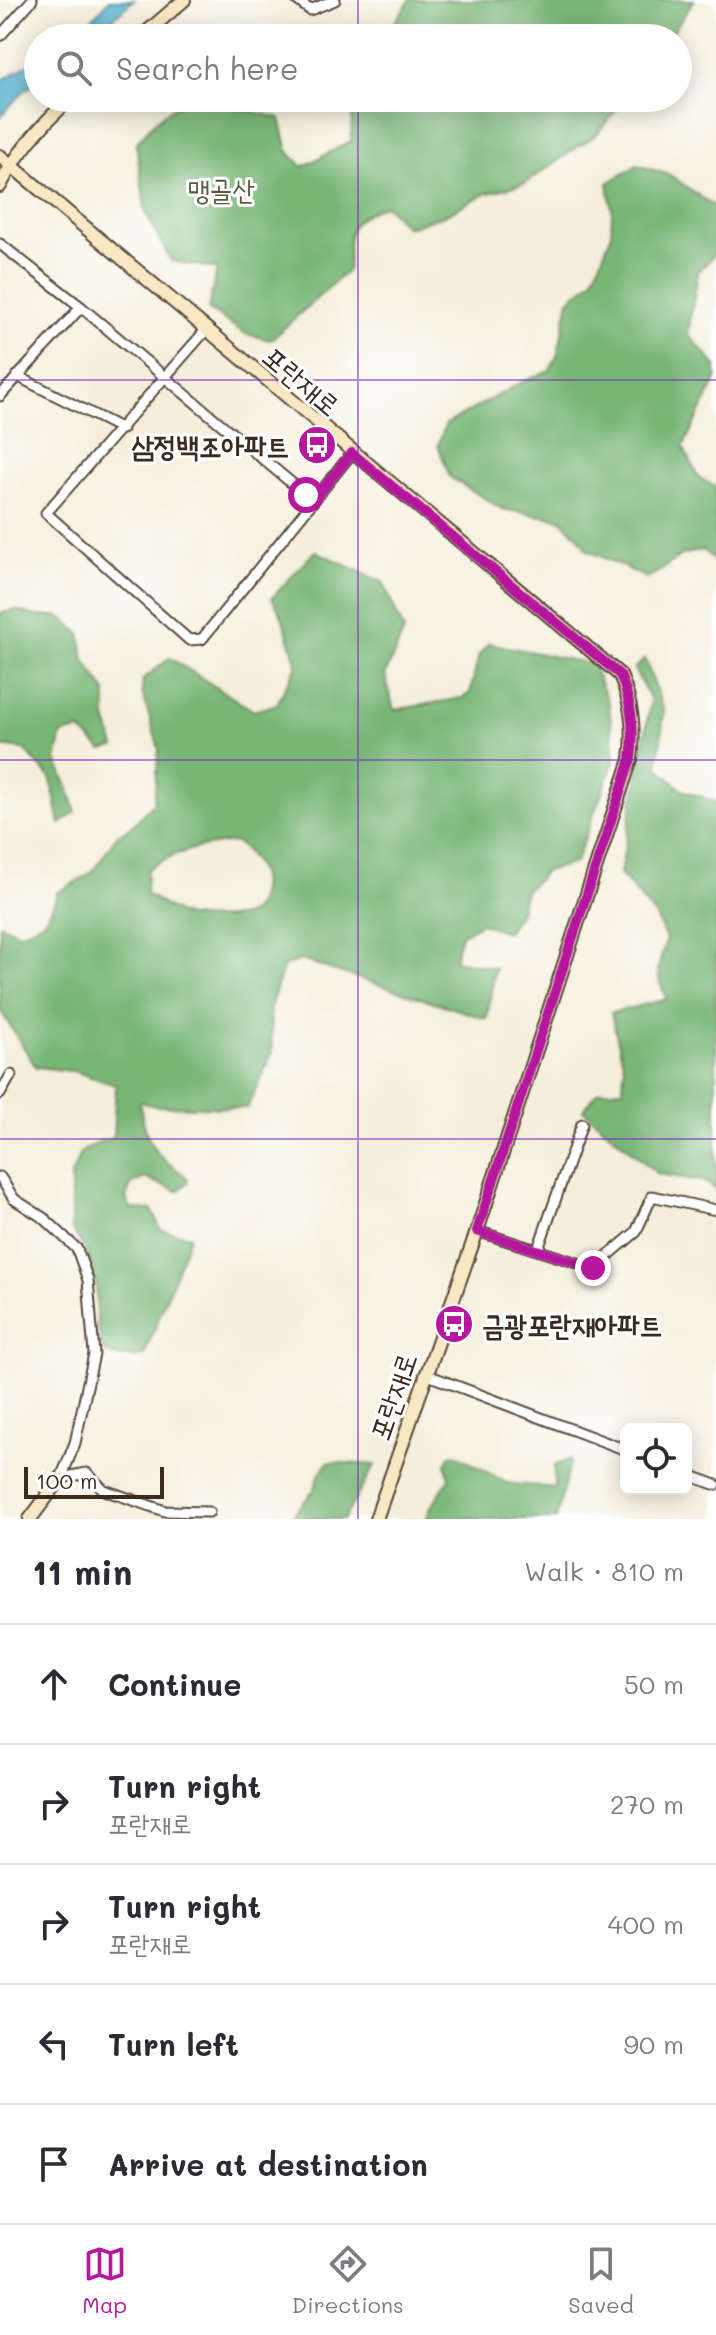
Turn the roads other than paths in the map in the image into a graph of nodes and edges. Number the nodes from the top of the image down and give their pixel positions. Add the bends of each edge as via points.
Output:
1 (32, 0) edge
2 (184, 0) edge
3 (297, 0) edge
4 (335, 0) edge
5 (156, 24) edge
6 (0, 36) edge
7 (55, 112) edge
8 (6, 160) edge
9 (0, 186) edge
10 (0, 244) edge
11 (81, 307) junction
12 (206, 330) junction
13 (17, 376) junction
14 (165, 376) junction
15 (0, 396) edge
16 (122, 429) junction
17 (352, 453) junction
18 (313, 501) junction
19 (11, 1075) dead end
20 (0, 1094) edge
21 (582, 1124) dead end
22 (0, 1177) edge
23 (716, 1210) edge
24 (477, 1231) junction
25 (538, 1249) junction
26 (425, 1374) junction
27 (620, 1448) edge
28 (692, 1476) edge
29 (61, 1478) junction
30 (716, 1485) edge
31 (209, 1512) dead end
32 (30, 1519) edge
33 (376, 1519) edge

1 - 6 street
2 - 5 street
3 - 4 street via 310,10
7 - 8 street
8 - 9 street
8 - 12 street, 포란재로
10 - 11 street
11 - 13 street
11 - 14 street
12 - 14 street
12 - 17 street, 포란재로
13 - 15 street
13 - 16 street
14 - 16 street
14 - 18 street
16 - 18 street via 46,513 189,640 202,639
17 - 18 street
17 - 24 street, 포란재로 via 620,675 629,698 631,759
19 - 20 street
21 - 25 street
22 - 29 street via 14,1199 77,1249 88,1280 94,1354 75,1443
23 - 25 street via 652,1196 636,1232 593,1268
24 - 25 street
24 - 26 street, 포란재로
26 - 27 street
26 - 33 street, 포란재로
28 - 30 street
29 - 31 street via 87,1473 104,1490 165,1511
29 - 32 street

